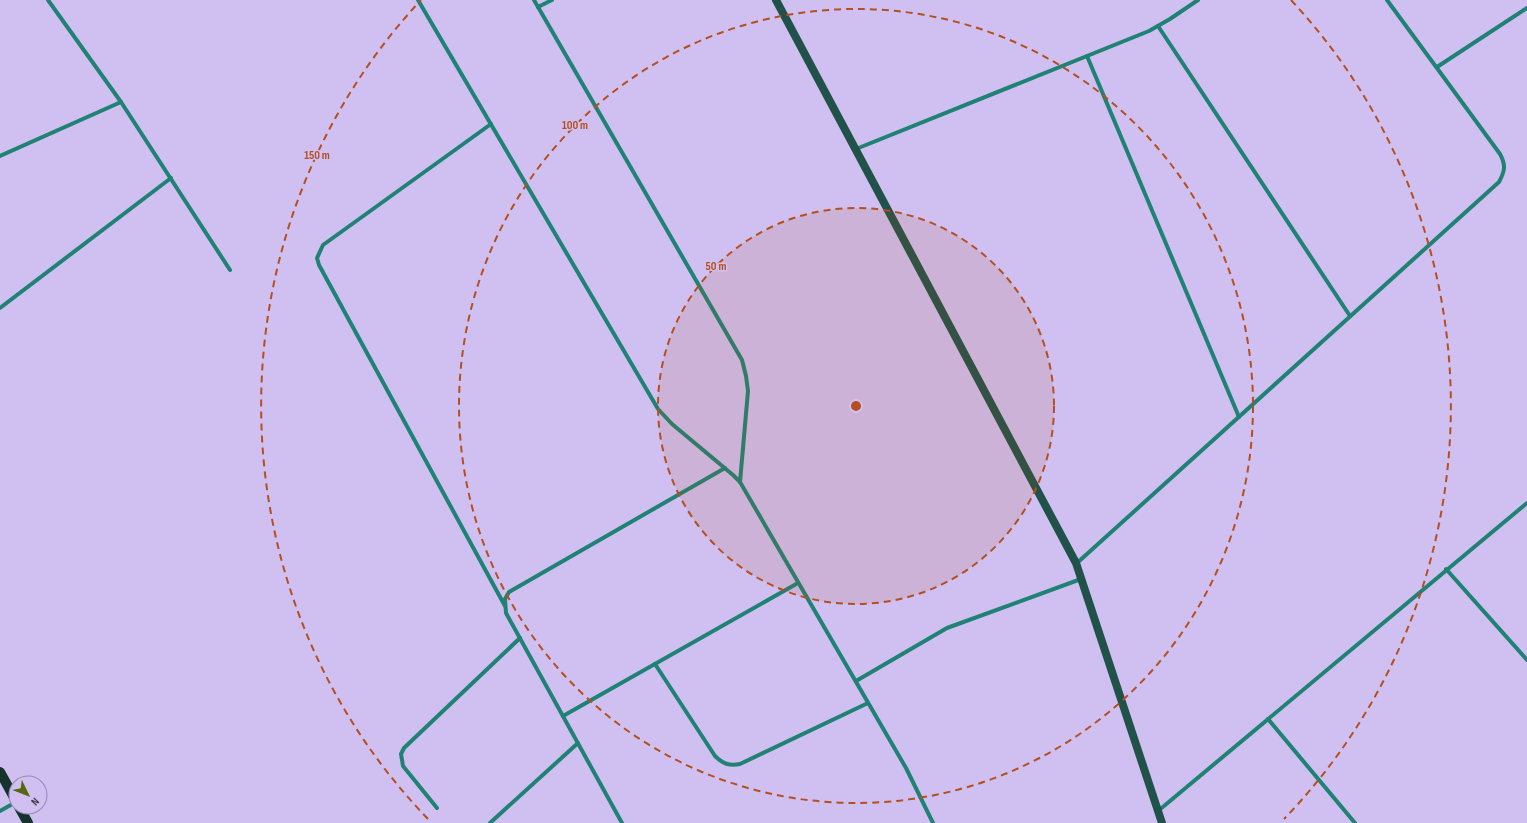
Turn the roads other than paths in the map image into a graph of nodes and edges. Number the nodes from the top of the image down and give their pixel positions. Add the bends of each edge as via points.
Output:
1 (49, 0) edge
2 (418, 0) edge
3 (534, 0) edge
4 (552, 0) edge
5 (776, 0) edge
6 (1198, 0) edge
7 (1387, 0) edge
8 (538, 7) junction
9 (1527, 8) edge
10 (1158, 26) junction
11 (1087, 56) junction
12 (1437, 68) junction
13 (121, 102) junction
14 (491, 124) junction
15 (856, 149) junction
16 (0, 156) edge
17 (171, 178) junction
18 (230, 270) dead end
19 (0, 308) edge
20 (1350, 316) junction
21 (1239, 417) junction
22 (725, 468) junction
23 (740, 482) junction
24 (1527, 503) edge
25 (1076, 563) junction
26 (1446, 569) junction
27 (1082, 578) junction
28 (798, 583) junction
29 (505, 606) junction
30 (520, 638) junction
31 (1527, 660) edge
32 (655, 664) junction
33 (856, 681) junction
34 (868, 703) junction
35 (563, 716) junction
36 (1268, 719) junction
37 (578, 743) junction
38 (0, 772) edge
39 (8, 786) edge
40 (437, 808) dead end
41 (1158, 811) junction
42 (490, 823) edge
43 (622, 823) edge
44 (933, 823) edge
45 (1162, 823) edge
46 (1355, 823) edge

1 - 13 street
2 - 14 street
3 - 8 street
4 - 8 street
5 - 15 street
6 - 10 street
7 - 12 street
8 - 23 street via 742,360 748,391
9 - 12 street
10 - 11 street
10 - 20 street
11 - 15 street
11 - 21 street
12 - 20 street via 1500,154 1505,162 1505,172 1499,182
13 - 16 street
13 - 17 street
14 - 22 street via 658,408 672,424
14 - 29 street via 323,245 317,258
15 - 25 street
17 - 18 street
17 - 19 street
20 - 21 street
21 - 25 street
22 - 23 street
22 - 29 street via 509,592
23 - 28 street
24 - 26 street
25 - 27 street
26 - 31 street
26 - 36 street
27 - 33 street via 948,628
27 - 41 street
28 - 32 street
28 - 33 street
29 - 30 street
30 - 35 street
30 - 40 street via 404,748 401,754 403,766
32 - 34 street via 715,756 730,766 740,764
32 - 35 street
33 - 34 street
34 - 44 street via 913,780
35 - 37 street
36 - 41 street
36 - 46 street
37 - 42 street
37 - 43 street
38 - 39 main road
41 - 45 street

